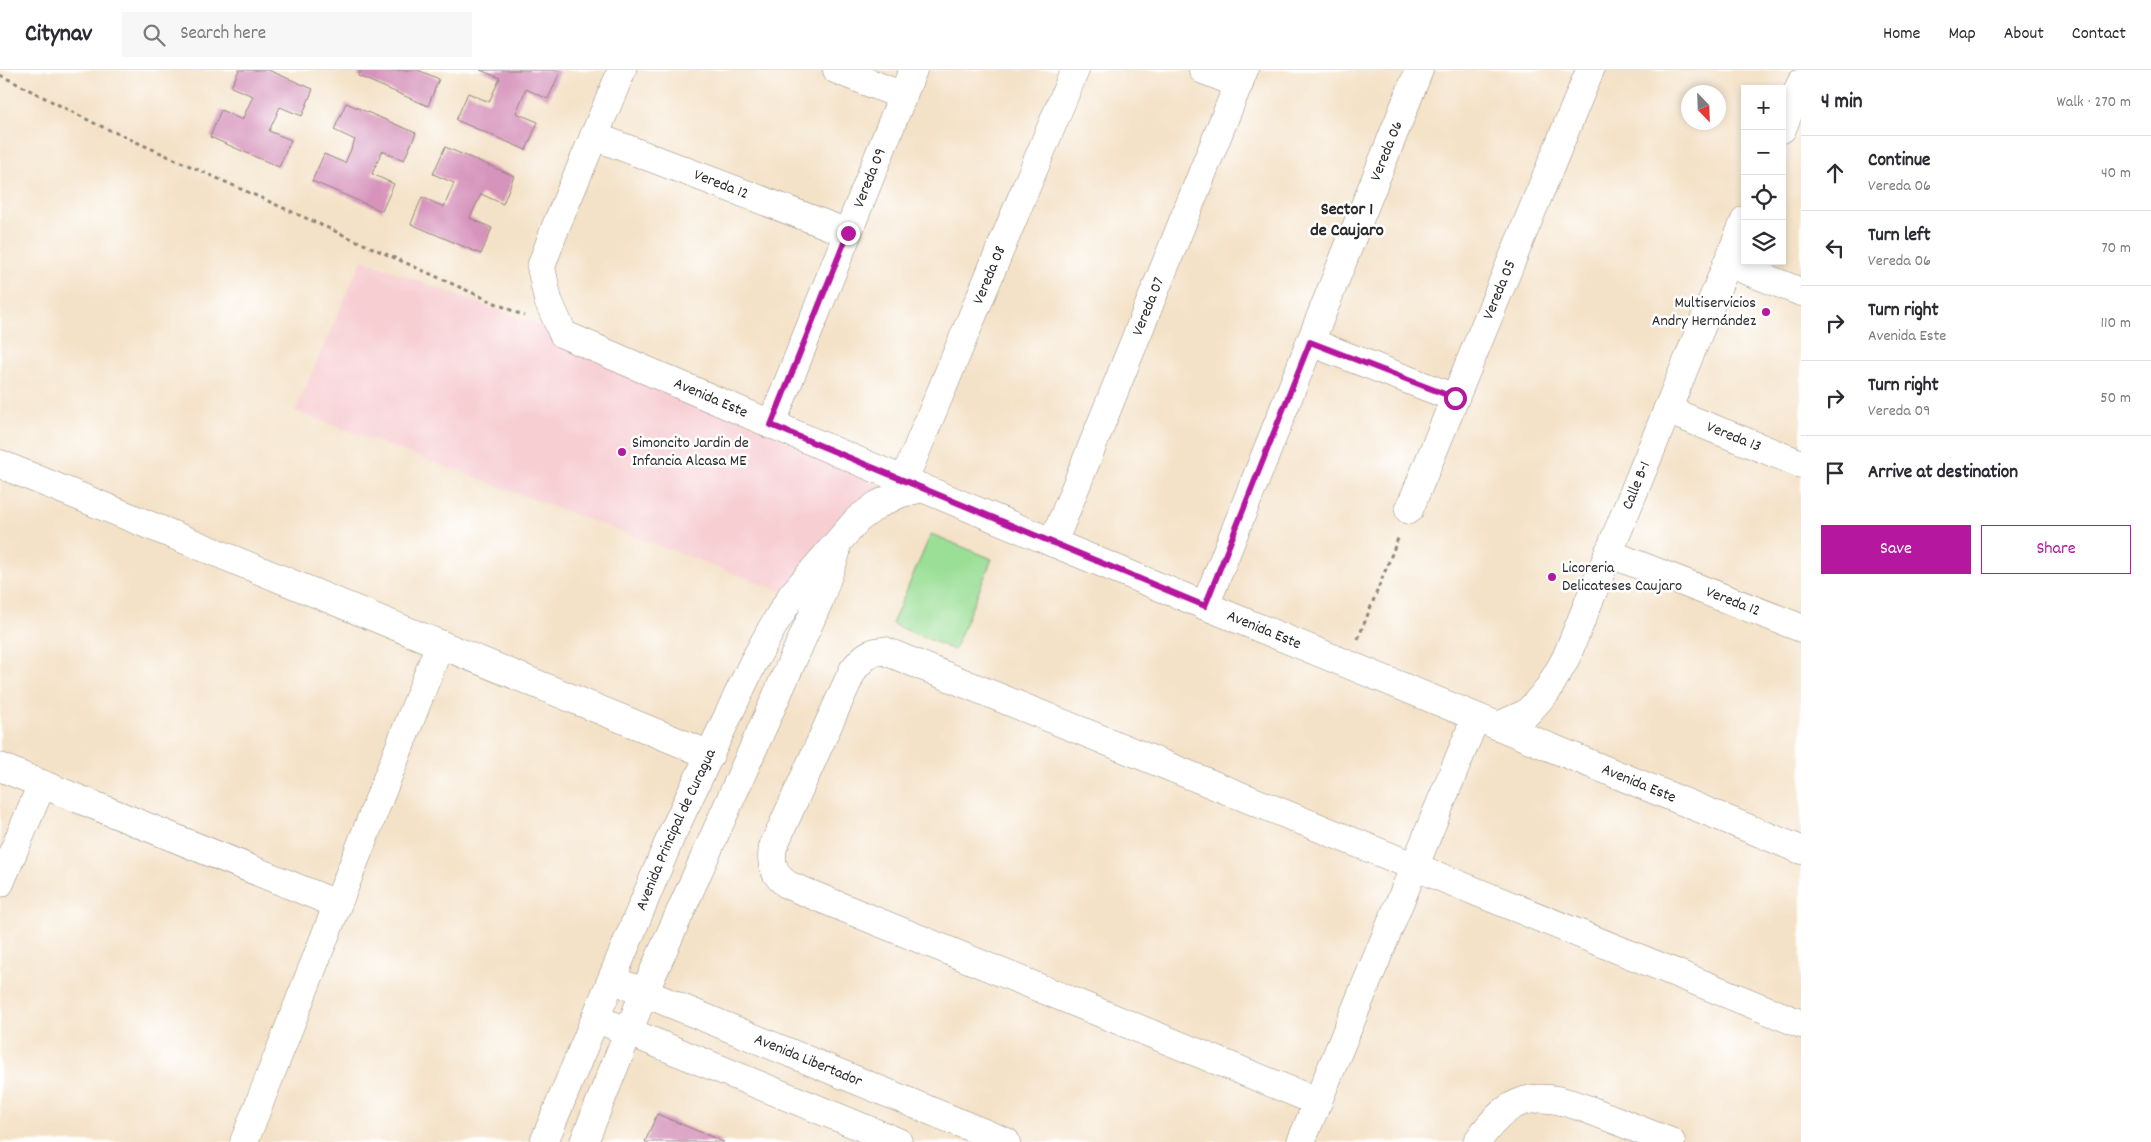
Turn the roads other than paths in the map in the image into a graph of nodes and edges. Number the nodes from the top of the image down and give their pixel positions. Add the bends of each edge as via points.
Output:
1 (622, 70) edge
2 (837, 70) edge
3 (913, 70) edge
4 (1075, 70) edge
5 (1203, 70) edge
6 (1419, 70) edge
7 (1590, 70) edge
8 (1242, 77) edge
9 (1801, 83) edge
10 (903, 96) junction
11 (1786, 119) edge
12 (594, 136) junction
13 (1741, 230) edge
14 (848, 233) junction
15 (1727, 263) junction
16 (1801, 292) edge
17 (1310, 342) junction
18 (1455, 398) junction
19 (1667, 410) junction
20 (771, 425) junction
21 (0, 464) edge
22 (1801, 464) edge
23 (914, 484) junction
24 (1409, 510) road end
25 (842, 537) junction
26 (1053, 543) junction
27 (1608, 553) junction
28 (1205, 606) junction
29 (1801, 628) edge
30 (440, 644) junction
31 (1487, 721) junction
32 (710, 755) junction
33 (0, 767) edge
34 (42, 784) junction
35 (1801, 850) edge
36 (1414, 867) junction
37 (0, 883) edge
38 (337, 904) junction
39 (611, 979) junction
40 (644, 993) junction
41 (595, 1018) junction
42 (1801, 1024) edge
43 (629, 1032) junction
44 (1318, 1102) junction
45 (244, 1142) edge
46 (544, 1142) edge
47 (584, 1142) edge
48 (898, 1142) edge
49 (1006, 1142) edge
50 (1301, 1142) edge
51 (1478, 1142) edge
52 (1671, 1142) edge

1 - 12 street
2 - 10 street
3 - 10 street, Vereda 09
4 - 23 street, Vereda 08
5 - 8 street
6 - 17 street, Vereda 06
7 - 18 street, Vereda 05
8 - 26 street, Vereda 07
9 - 11 street
10 - 14 street, Vereda 09
12 - 14 street, Vereda 12
12 - 20 street, Avenida Este via 542,267 548,300 563,334
13 - 15 street, Calle B-1
14 - 20 street, Vereda 09
15 - 16 street
15 - 19 street, Calle B-1
17 - 18 street
17 - 28 street, Vereda 06
18 - 24 street, Vereda 05
19 - 22 street, Vereda 13
19 - 27 street, Calle B-1
20 - 23 street, Avenida Este
21 - 30 street
23 - 25 street, Avenida Principal de Curagua via 877,505
23 - 26 street, Avenida Este
25 - 32 street, Avenida Principal de Curagua via 792,595 772,628
25 - 40 street, Avenida Principal de Curagua via 819,601
26 - 28 street, Avenida Este
27 - 29 street, Vereda 12
27 - 31 street, Calle B-1 via 1564,660 1547,691 1527,713
28 - 31 street, Avenida Este
30 - 32 street
30 - 38 street
31 - 35 street, Avenida Este
31 - 36 street
32 - 39 street, Avenida Principal de Curagua via 672,834
33 - 34 street
34 - 37 street
34 - 38 street
36 - 42 street
36 - 44 street
36 - 44 street via 885,650 871,653 853,670 773,847 771,863 780,879 788,885
38 - 45 street
39 - 40 street, Avenida Libertador
39 - 41 street, Avenida Principal de Curagua
40 - 43 street, Avenida Principal de Curagua
40 - 49 street, Avenida Libertador
41 - 43 street
41 - 46 street, Avenida Principal de Curagua
43 - 47 street, Avenida Principal de Curagua
43 - 48 street
44 - 50 street
51 - 52 street via 1492,1122 1506,1112 1521,1102 1541,1097 1569,1102

